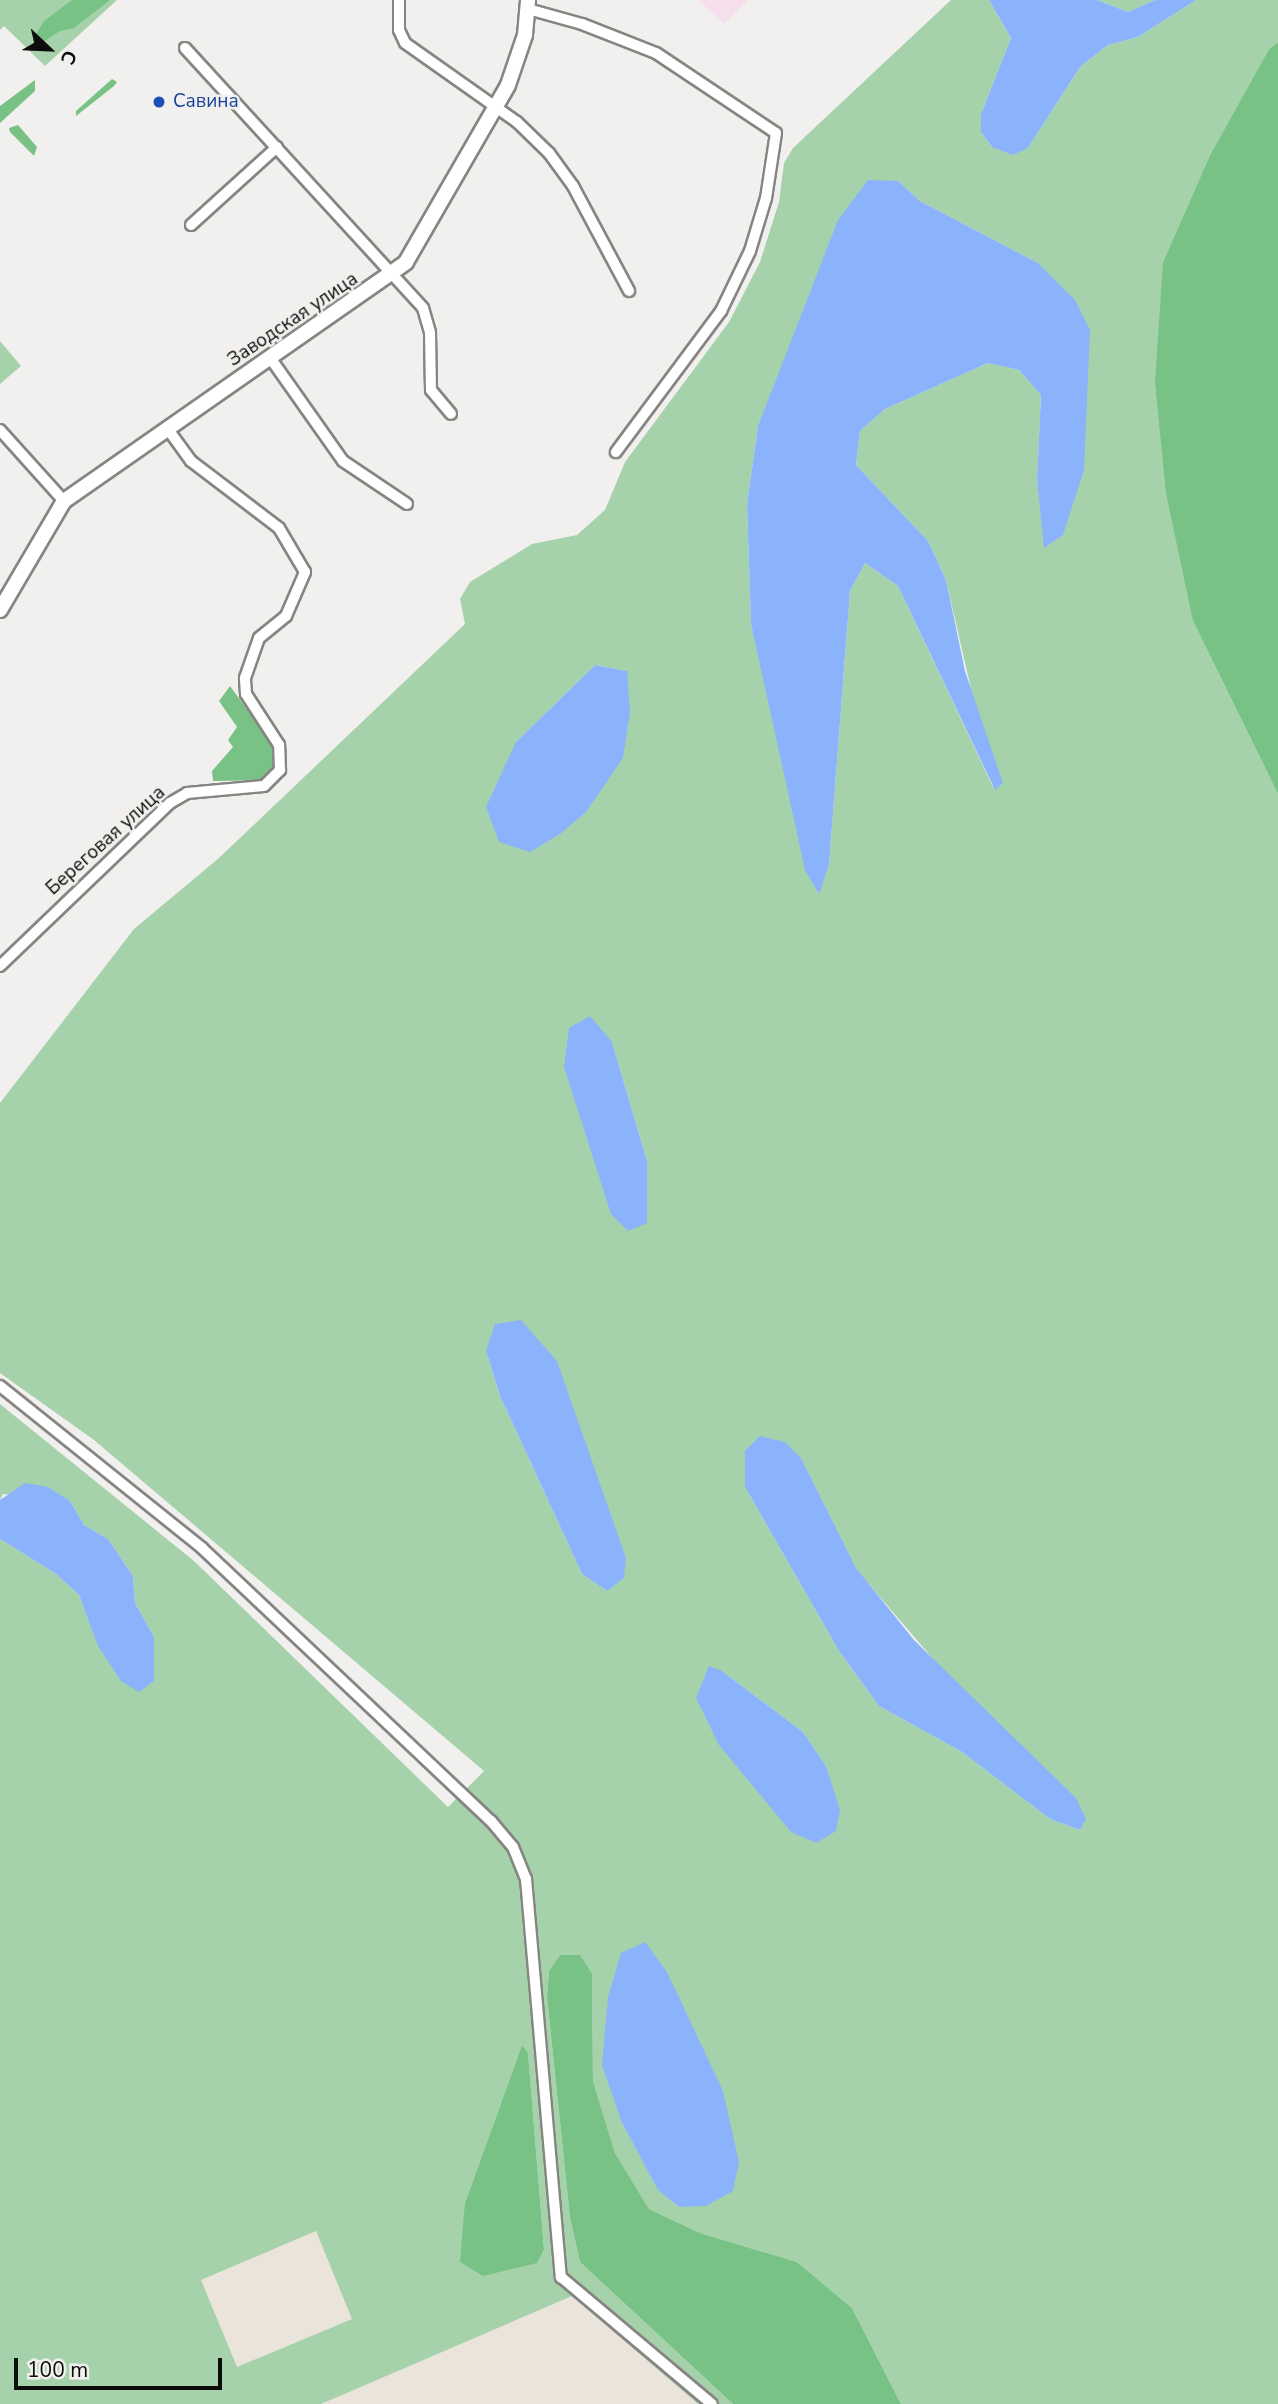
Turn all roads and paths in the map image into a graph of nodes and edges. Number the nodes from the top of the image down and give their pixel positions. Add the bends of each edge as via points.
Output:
1 (399, 0) edge
2 (528, 5) edge
3 (185, 48) dead end
4 (495, 108) junction
5 (277, 147) junction
6 (191, 225) dead end
7 (395, 273) junction
8 (629, 291) dead end
9 (271, 359) junction
10 (451, 414) dead end
11 (167, 429) junction
12 (0, 430) edge
13 (616, 452) dead end
14 (64, 500) junction
15 (407, 504) dead end
16 (0, 610) edge
17 (0, 966) edge
18 (0, 1386) edge
19 (712, 2404) edge

1 - 4 street via 399,30 405,43
2 - 4 street, Заводская улица via 520,60
2 - 13 street via 637,43 776,133 766,198 750,251 721,311
3 - 5 street
4 - 7 street, Заводская улица via 417,247
4 - 8 street via 549,153 573,186
5 - 6 street
5 - 7 street
7 - 9 street, Заводская улица
7 - 10 street via 429,321 431,390
9 - 11 street, Заводская улица
9 - 15 street via 343,461
11 - 14 street, Заводская улица
11 - 17 street, Береговая улица via 191,461 279,528 304,572 286,616 259,638 245,678 246,694 279,745 280,770 263,787 179,797
12 - 14 street
14 - 16 street, Заводская улица
18 - 19 street via 202,1548 513,1847 526,1879 561,2277

